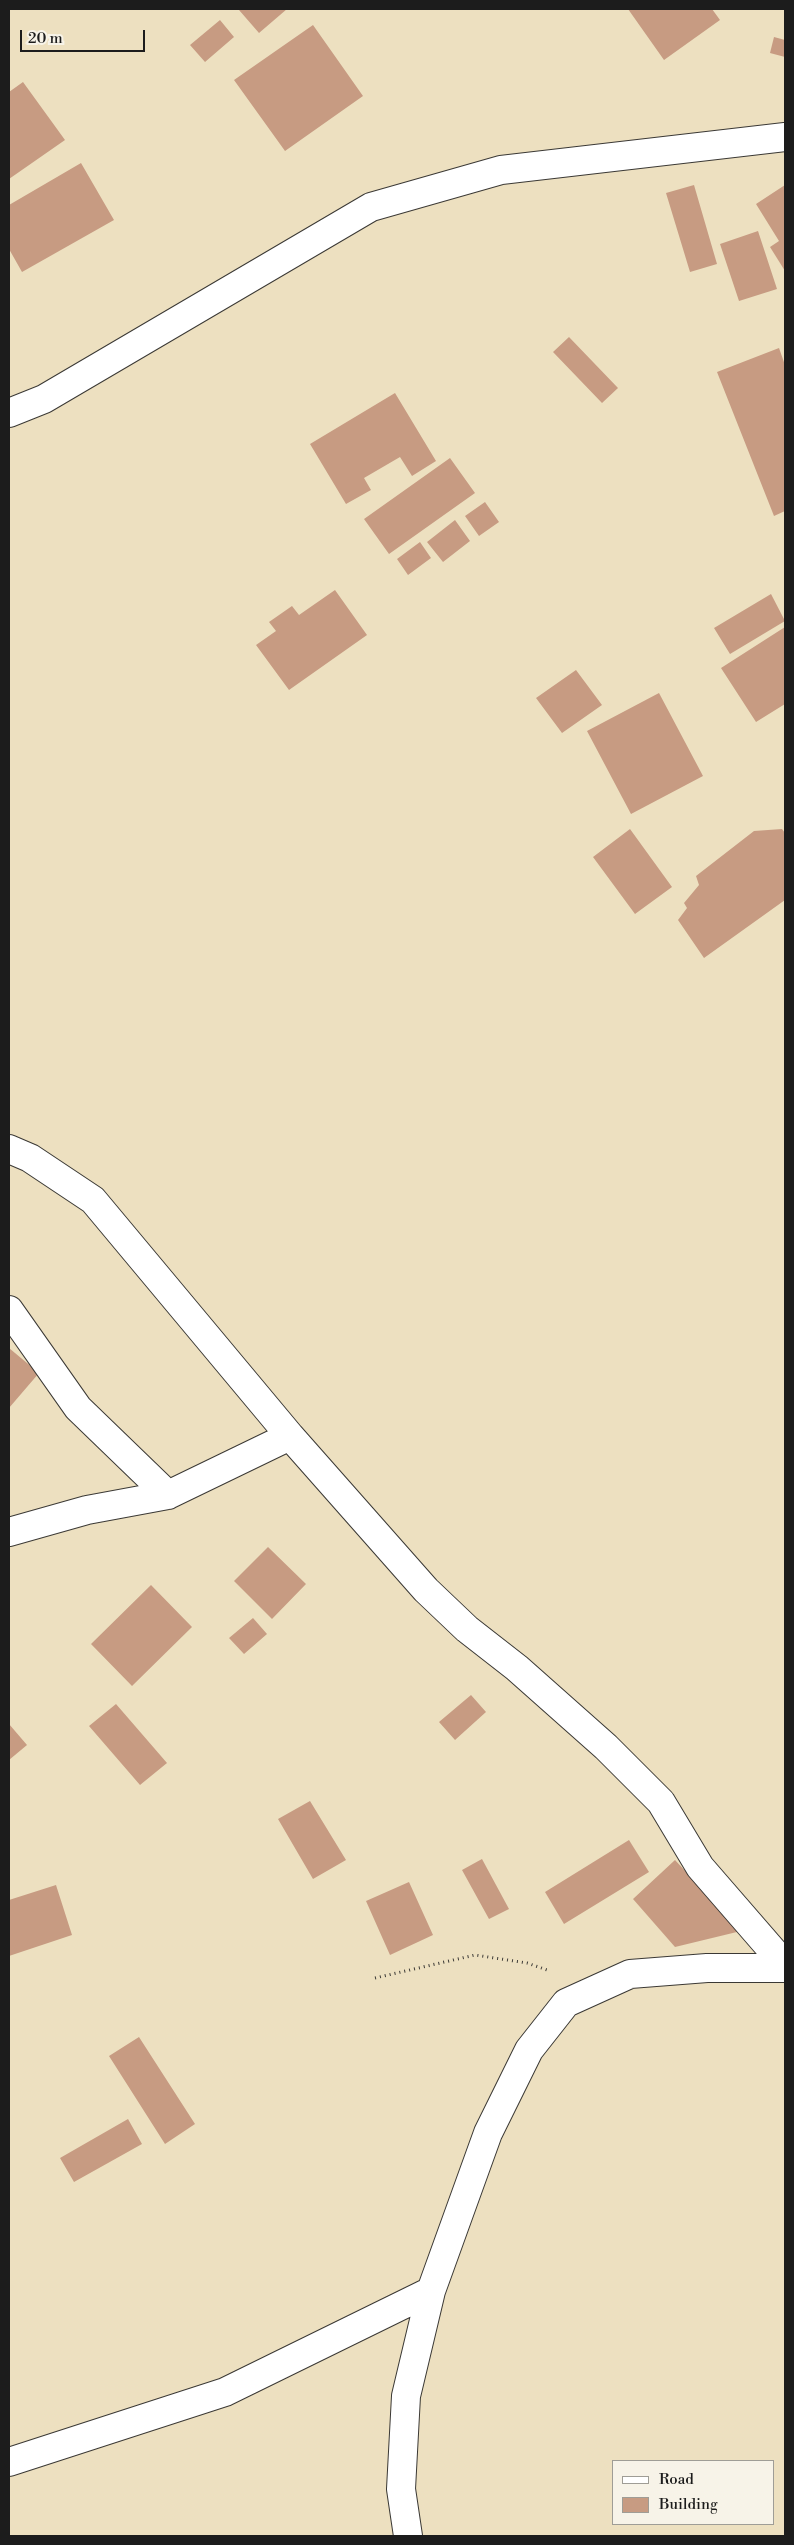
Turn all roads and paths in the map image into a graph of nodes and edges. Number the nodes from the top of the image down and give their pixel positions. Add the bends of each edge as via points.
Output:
1 (785, 137) edge
2 (9, 412) edge
3 (9, 1149) edge
4 (9, 1310) edge
5 (290, 1436) junction
6 (168, 1495) junction
7 (9, 1532) edge
8 (785, 1967) edge
9 (375, 1978) dead end
10 (600, 1987) junction
11 (432, 2291) junction
12 (9, 2462) edge
13 (408, 2536) edge

1 - 2 street via 501,170 371,207 44,399
3 - 5 street via 30,1158 93,1200
4 - 6 street via 78,1408
5 - 6 street
5 - 8 street via 426,1590 606,1747 661,1802 700,1867
6 - 7 street via 87,1510
8 - 10 street via 707,1968 630,1974
9 - 10 path via 475,1955 527,1963
10 - 11 street via 566,2003 529,2050 488,2133
11 - 12 street via 225,2392
11 - 13 street via 406,2396 401,2489

